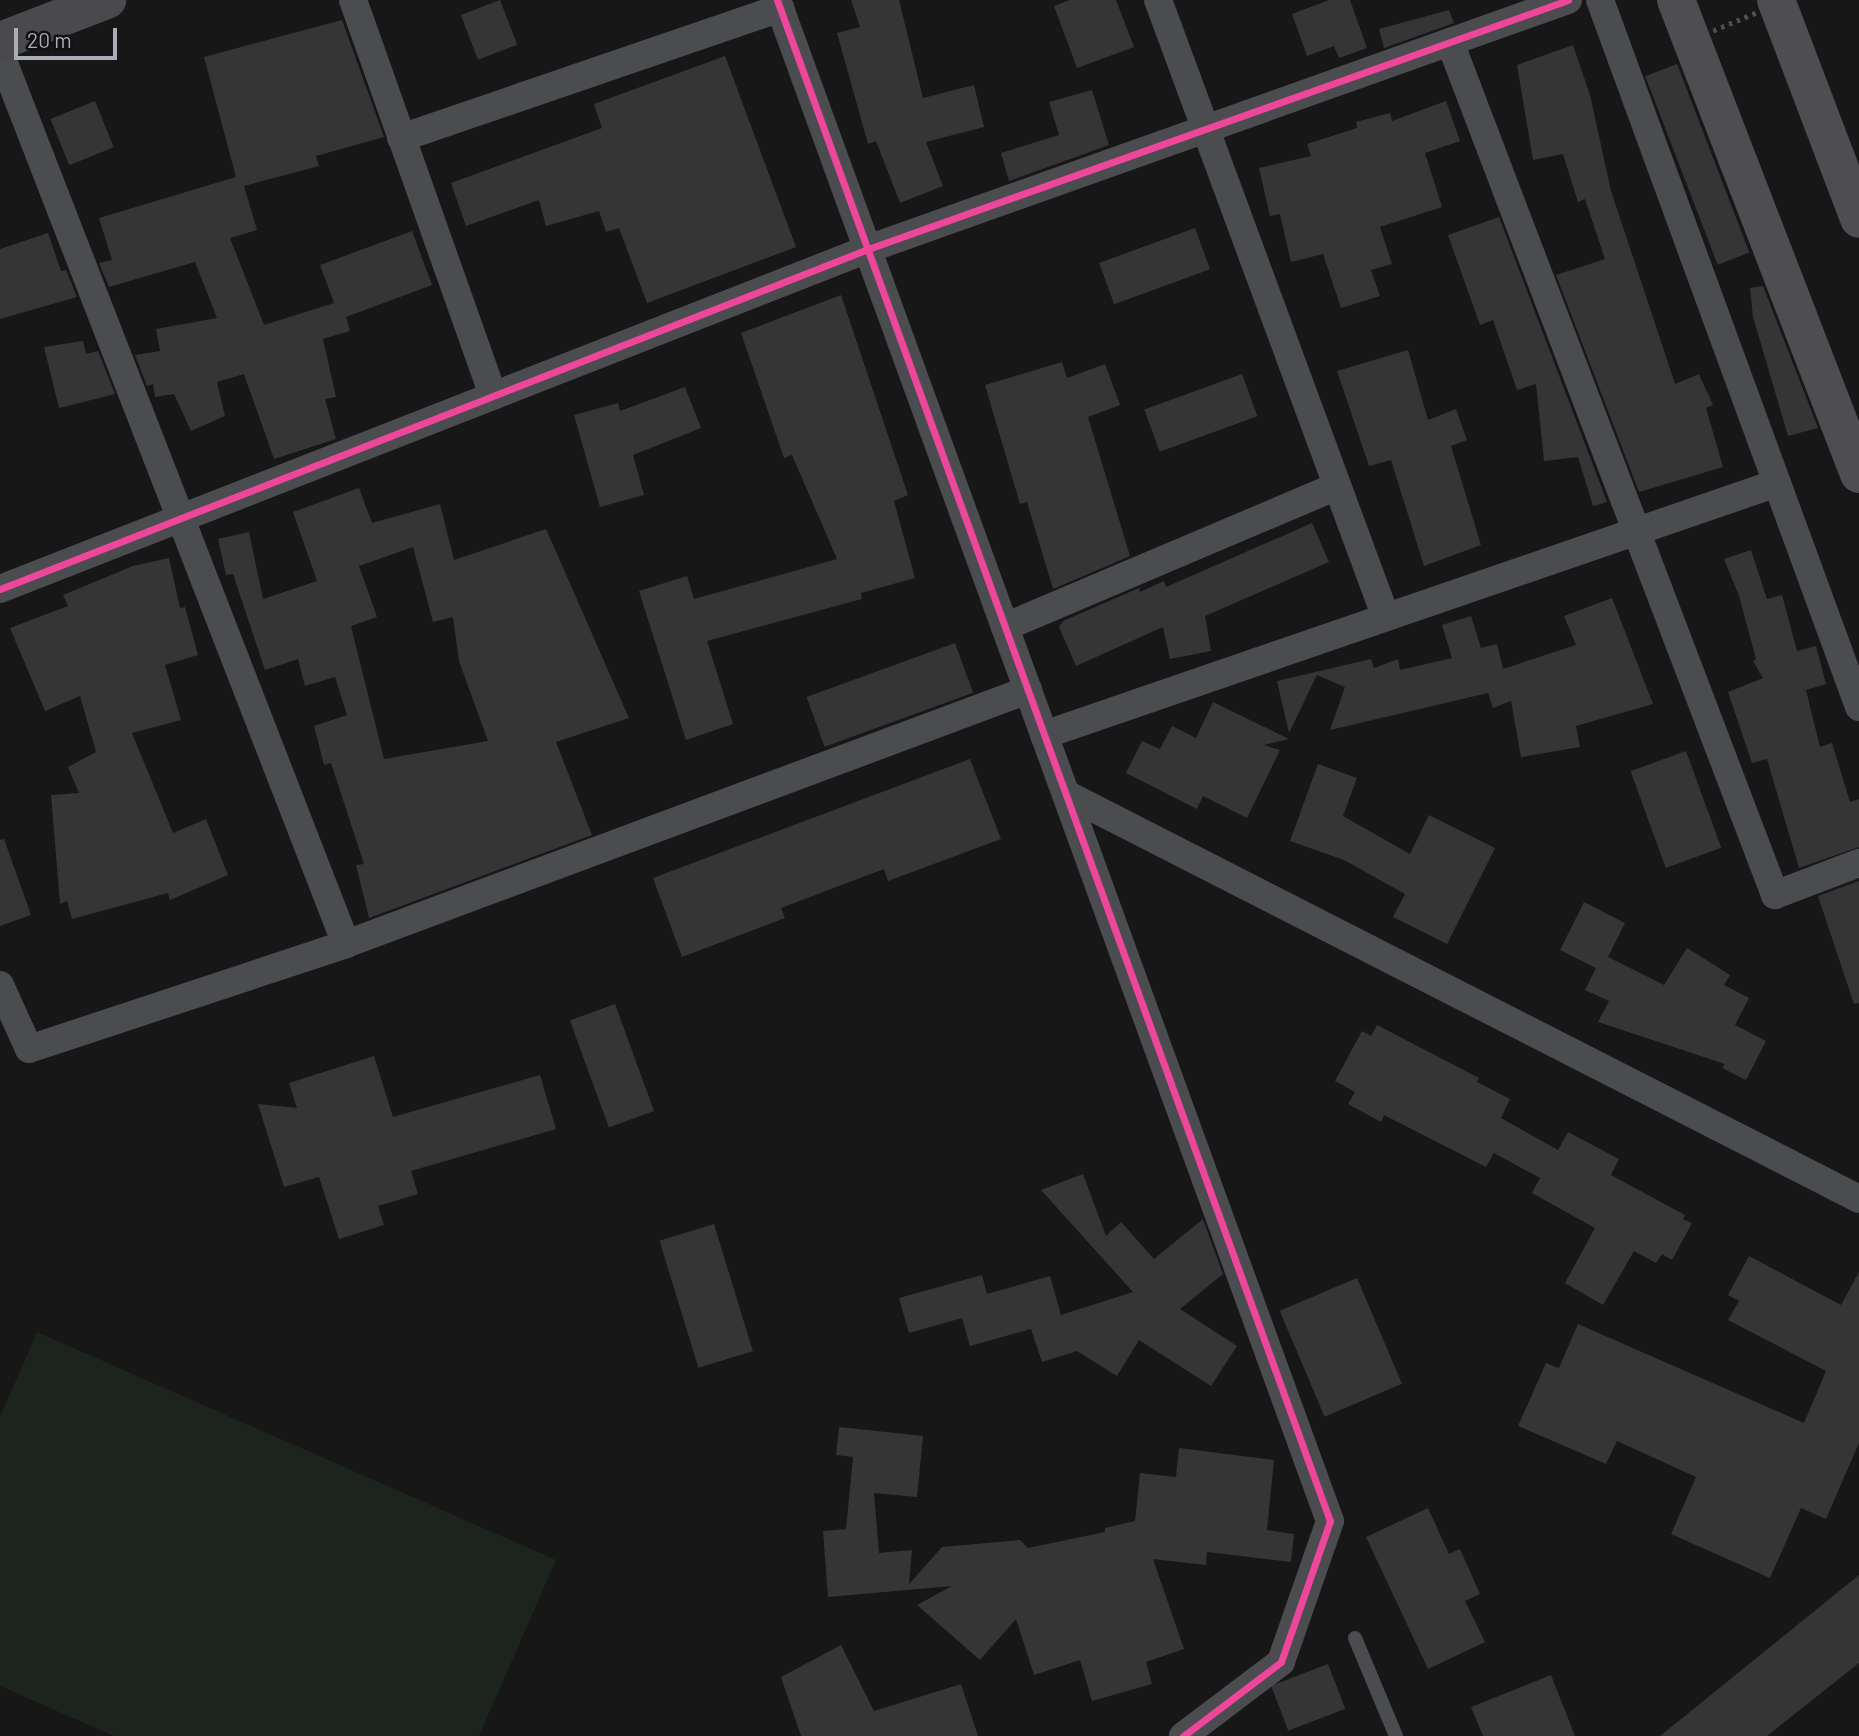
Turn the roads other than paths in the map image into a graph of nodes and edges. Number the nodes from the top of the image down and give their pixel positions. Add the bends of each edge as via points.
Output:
1 (107, 0) edge
2 (353, 0) edge
3 (1158, 0) edge
4 (1568, 0) edge
5 (1600, 0) edge
6 (1675, 0) edge
7 (1776, 0) edge
8 (779, 4) edge
9 (0, 41) edge
10 (1450, 42) junction
11 (0, 53) edge
12 (1206, 128) junction
13 (401, 138) junction
14 (1859, 219) edge
15 (867, 249) junction
16 (493, 396) junction
17 (1859, 474) edge
18 (1777, 483) junction
19 (1337, 486) junction
20 (181, 519) junction
21 (1636, 530) junction
22 (0, 589) edge
23 (1385, 615) junction
24 (1005, 628) junction
25 (1028, 690) junction
26 (1859, 707) edge
27 (1044, 735) junction
28 (1066, 794) junction
29 (1859, 863) edge
30 (346, 944) junction
31 (0, 985) edge
32 (1859, 1199) edge
33 (1355, 1638) dead end
34 (1184, 1736) edge
35 (1396, 1736) edge

1 - 9 main road
2 - 13 street
3 - 12 street
4 - 10 street
5 - 18 street
6 - 17 highway
7 - 14 highway
8 - 13 street
8 - 15 street
10 - 12 street
10 - 21 street
11 - 20 street
12 - 15 street
12 - 19 street
13 - 16 street
15 - 16 street
15 - 24 street
16 - 20 street
18 - 21 street
18 - 26 street
19 - 23 street
19 - 24 street
20 - 22 street
20 - 30 street
21 - 23 street
21 - 29 street via 1774,895
23 - 27 street
24 - 25 street
25 - 27 street
25 - 30 street
27 - 28 street
28 - 32 street
28 - 34 street via 1330,1521 1281,1662
30 - 31 street via 29,1049
33 - 35 lane

